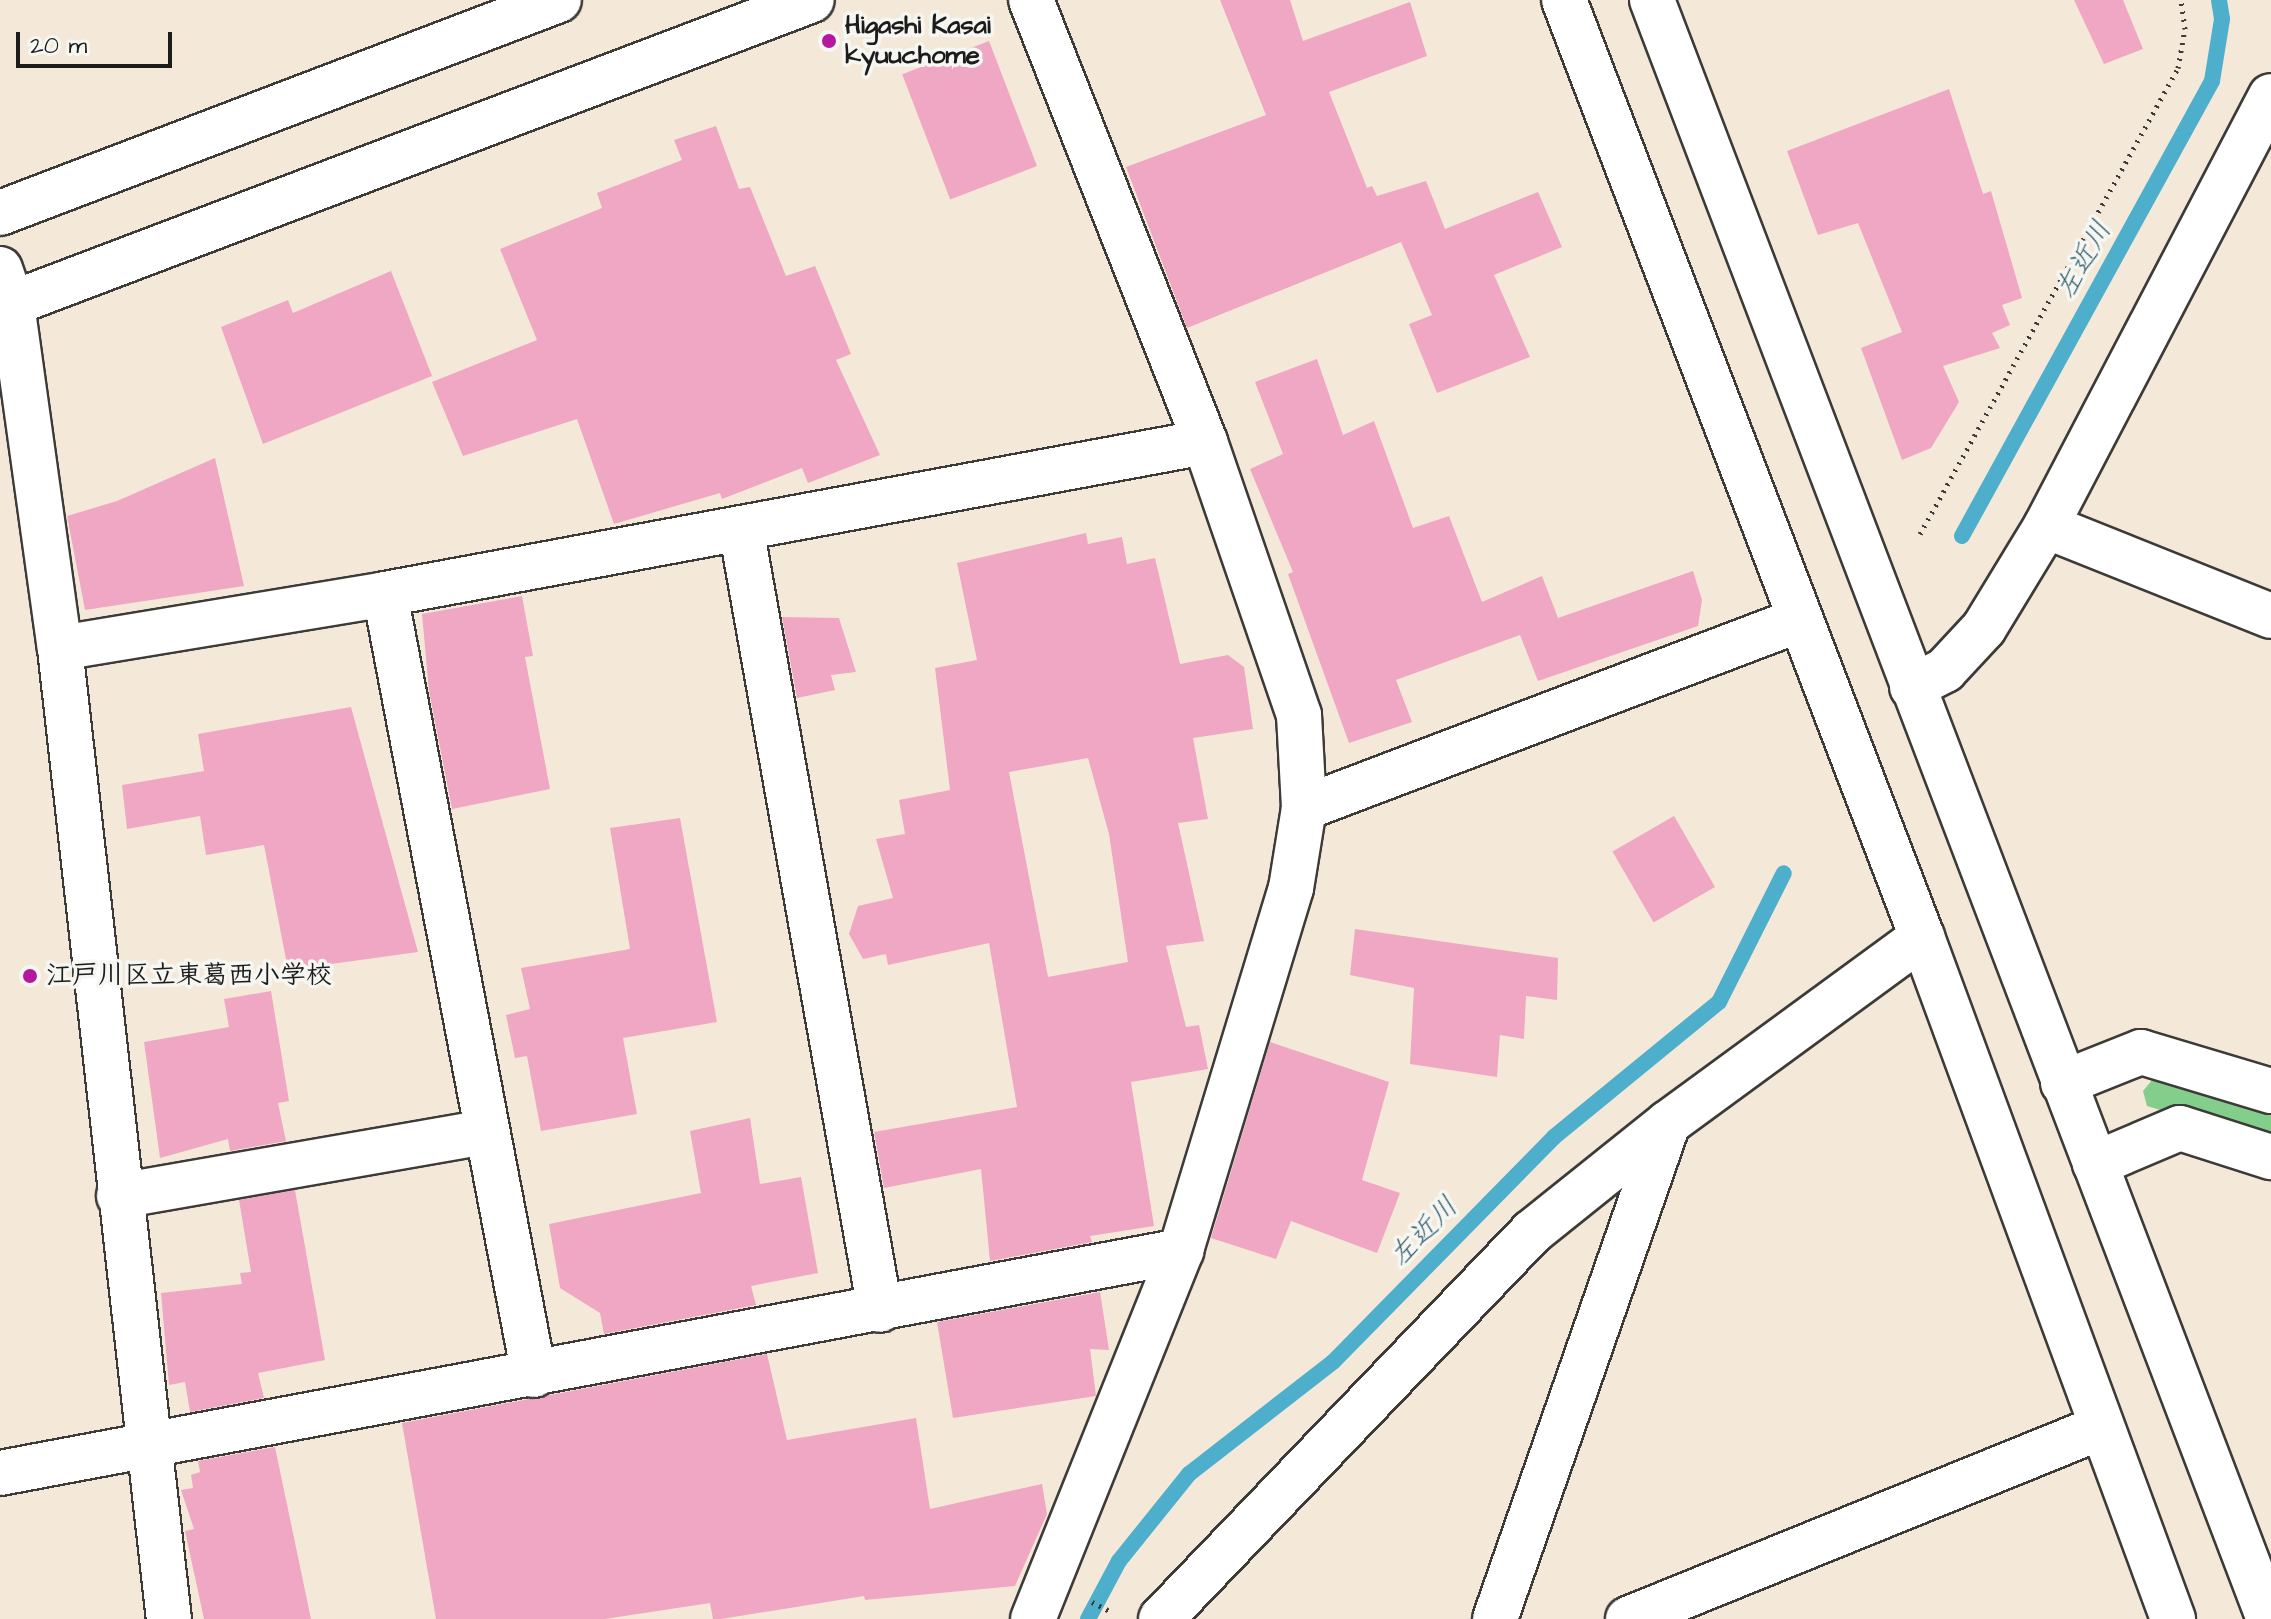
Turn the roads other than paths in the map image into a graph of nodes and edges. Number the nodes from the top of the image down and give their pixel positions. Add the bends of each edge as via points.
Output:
1 (559, 0) edge
2 (812, 0) edge
3 (1031, 0) edge
4 (1564, 0) edge
5 (1652, 0) edge
6 (2271, 96) edge
7 (0, 213) edge
8 (4, 294) edge
9 (1205, 442) junction
10 (2046, 526) junction
11 (741, 528) junction
12 (385, 594) junction
13 (2271, 616) edge
14 (1799, 620) junction
15 (60, 648) junction
16 (1912, 687) junction
17 (1304, 808) junction
18 (1922, 937) junction
19 (2063, 1083) junction
20 (2271, 1091) edge
21 (1668, 1123) junction
22 (484, 1132) junction
23 (2271, 1157) edge
24 (2095, 1164) junction
25 (119, 1196) junction
26 (1181, 1251) junction
27 (880, 1310) junction
28 (534, 1375) junction
29 (2099, 1428) junction
30 (148, 1446) junction
31 (0, 1473) edge
32 (169, 1619) edge
33 (1033, 1619) edge
34 (1161, 1619) edge
35 (1495, 1619) edge
36 (1628, 1619) edge
37 (2173, 1619) edge
38 (2269, 1619) edge

1 - 7 street
2 - 8 street
3 - 9 street
4 - 14 street
5 - 16 street
6 - 10 street
8 - 15 street
9 - 11 street
9 - 17 street via 1299,715
10 - 13 street
10 - 16 street via 1984,628 1945,670
11 - 12 street
11 - 27 street
12 - 15 street
12 - 22 street
14 - 17 street
14 - 18 street
15 - 25 street
16 - 19 street
17 - 26 street via 1291,888
18 - 21 street
18 - 29 street
19 - 20 street via 2141,1052
19 - 24 street
21 - 34 street via 1532,1232
21 - 35 street
22 - 25 street
22 - 28 street
23 - 24 street via 2180,1128
24 - 38 street
25 - 30 street
26 - 27 street
26 - 33 street
27 - 28 street
28 - 30 street
29 - 36 street
29 - 37 street
30 - 31 street
30 - 32 street

